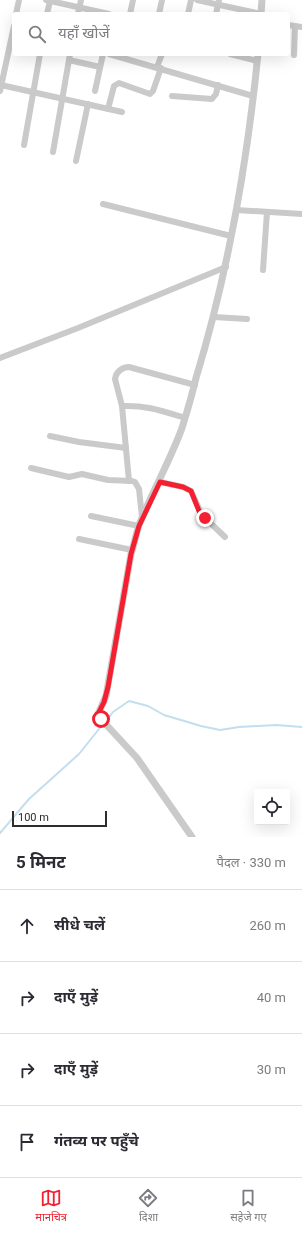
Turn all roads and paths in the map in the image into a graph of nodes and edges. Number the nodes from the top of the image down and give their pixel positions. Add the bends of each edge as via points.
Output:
1 (20, 0) edge
2 (48, 0) edge
3 (81, 0) edge
4 (133, 0) edge
5 (162, 0) edge
6 (191, 0) edge
7 (197, 0) edge
8 (262, 0) edge
9 (219, 2) edge
10 (80, 7) junction
11 (17, 12) edge
12 (47, 12) edge
13 (79, 12) edge
14 (101, 12) edge
15 (130, 12) edge
16 (159, 12) edge
17 (188, 12) edge
18 (216, 12) edge
19 (254, 12) edge
20 (261, 12) edge
21 (291, 26) edge
22 (302, 27) edge
23 (12, 36) edge
24 (294, 55) dead end
25 (40, 56) edge
26 (103, 56) edge
27 (116, 56) edge
28 (162, 56) edge
29 (244, 56) edge
30 (70, 57) edge
31 (257, 58) edge
32 (100, 67) junction
33 (159, 68) junction
34 (218, 85) junction
35 (1, 88) edge
36 (94, 91) dead end
37 (34, 92) junction
38 (172, 96) dead end
39 (253, 96) junction
40 (62, 99) junction
41 (88, 104) junction
42 (108, 109) junction
43 (122, 112) dead end
44 (24, 145) dead end
45 (52, 152) dead end
46 (76, 161) dead end
47 (103, 204) dead end
48 (236, 210) junction
49 (266, 212) junction
50 (302, 214) edge
51 (231, 236) junction
52 (226, 267) junction
53 (263, 270) dead end
54 (214, 316) junction
55 (247, 319) dead end
56 (0, 358) edge
57 (194, 385) junction
58 (122, 406) junction
59 (184, 418) junction
60 (50, 436) dead end
61 (126, 448) junction
62 (31, 468) dead end
63 (129, 481) junction
64 (160, 482) junction
65 (91, 516) dead end
66 (142, 518) junction
67 (139, 526) junction
68 (225, 537) dead end
69 (79, 539) dead end
70 (132, 550) junction
71 (192, 837) edge

1 - 11 street
2 - 10 street
2 - 12 street
3 - 10 street
4 - 15 street
5 - 16 street
6 - 17 street
7 - 9 street
8 - 20 street
9 - 18 street
9 - 19 street
10 - 13 street
10 - 14 street
21 - 22 street
21 - 24 street
23 - 35 street
25 - 37 street
26 - 32 street
27 - 33 street
28 - 33 street
29 - 31 street
30 - 32 street
30 - 40 street
31 - 39 street
32 - 36 street
33 - 34 street
33 - 42 street via 150,94 116,84
34 - 38 street via 212,99
34 - 39 street
35 - 37 street
37 - 40 street
37 - 44 street
39 - 48 street
40 - 41 street
40 - 45 street
41 - 42 street
41 - 46 street
42 - 43 street
47 - 51 street
48 - 49 street
48 - 51 street
49 - 50 street
49 - 53 street
51 - 52 street
52 - 54 street
52 - 56 street
54 - 55 street
54 - 57 street
57 - 58 street via 139,368 125,367 118,372 115,379
57 - 59 street
58 - 59 street via 161,410
58 - 61 street
59 - 64 street
60 - 61 street
61 - 63 street
62 - 63 street via 69,477 82,474 108,480
63 - 66 street via 136,482
64 - 66 street
64 - 68 street via 191,491 202,515
65 - 67 street
66 - 67 street
67 - 70 street
69 - 70 street
70 - 71 street via 107,691 98,714 148,773

